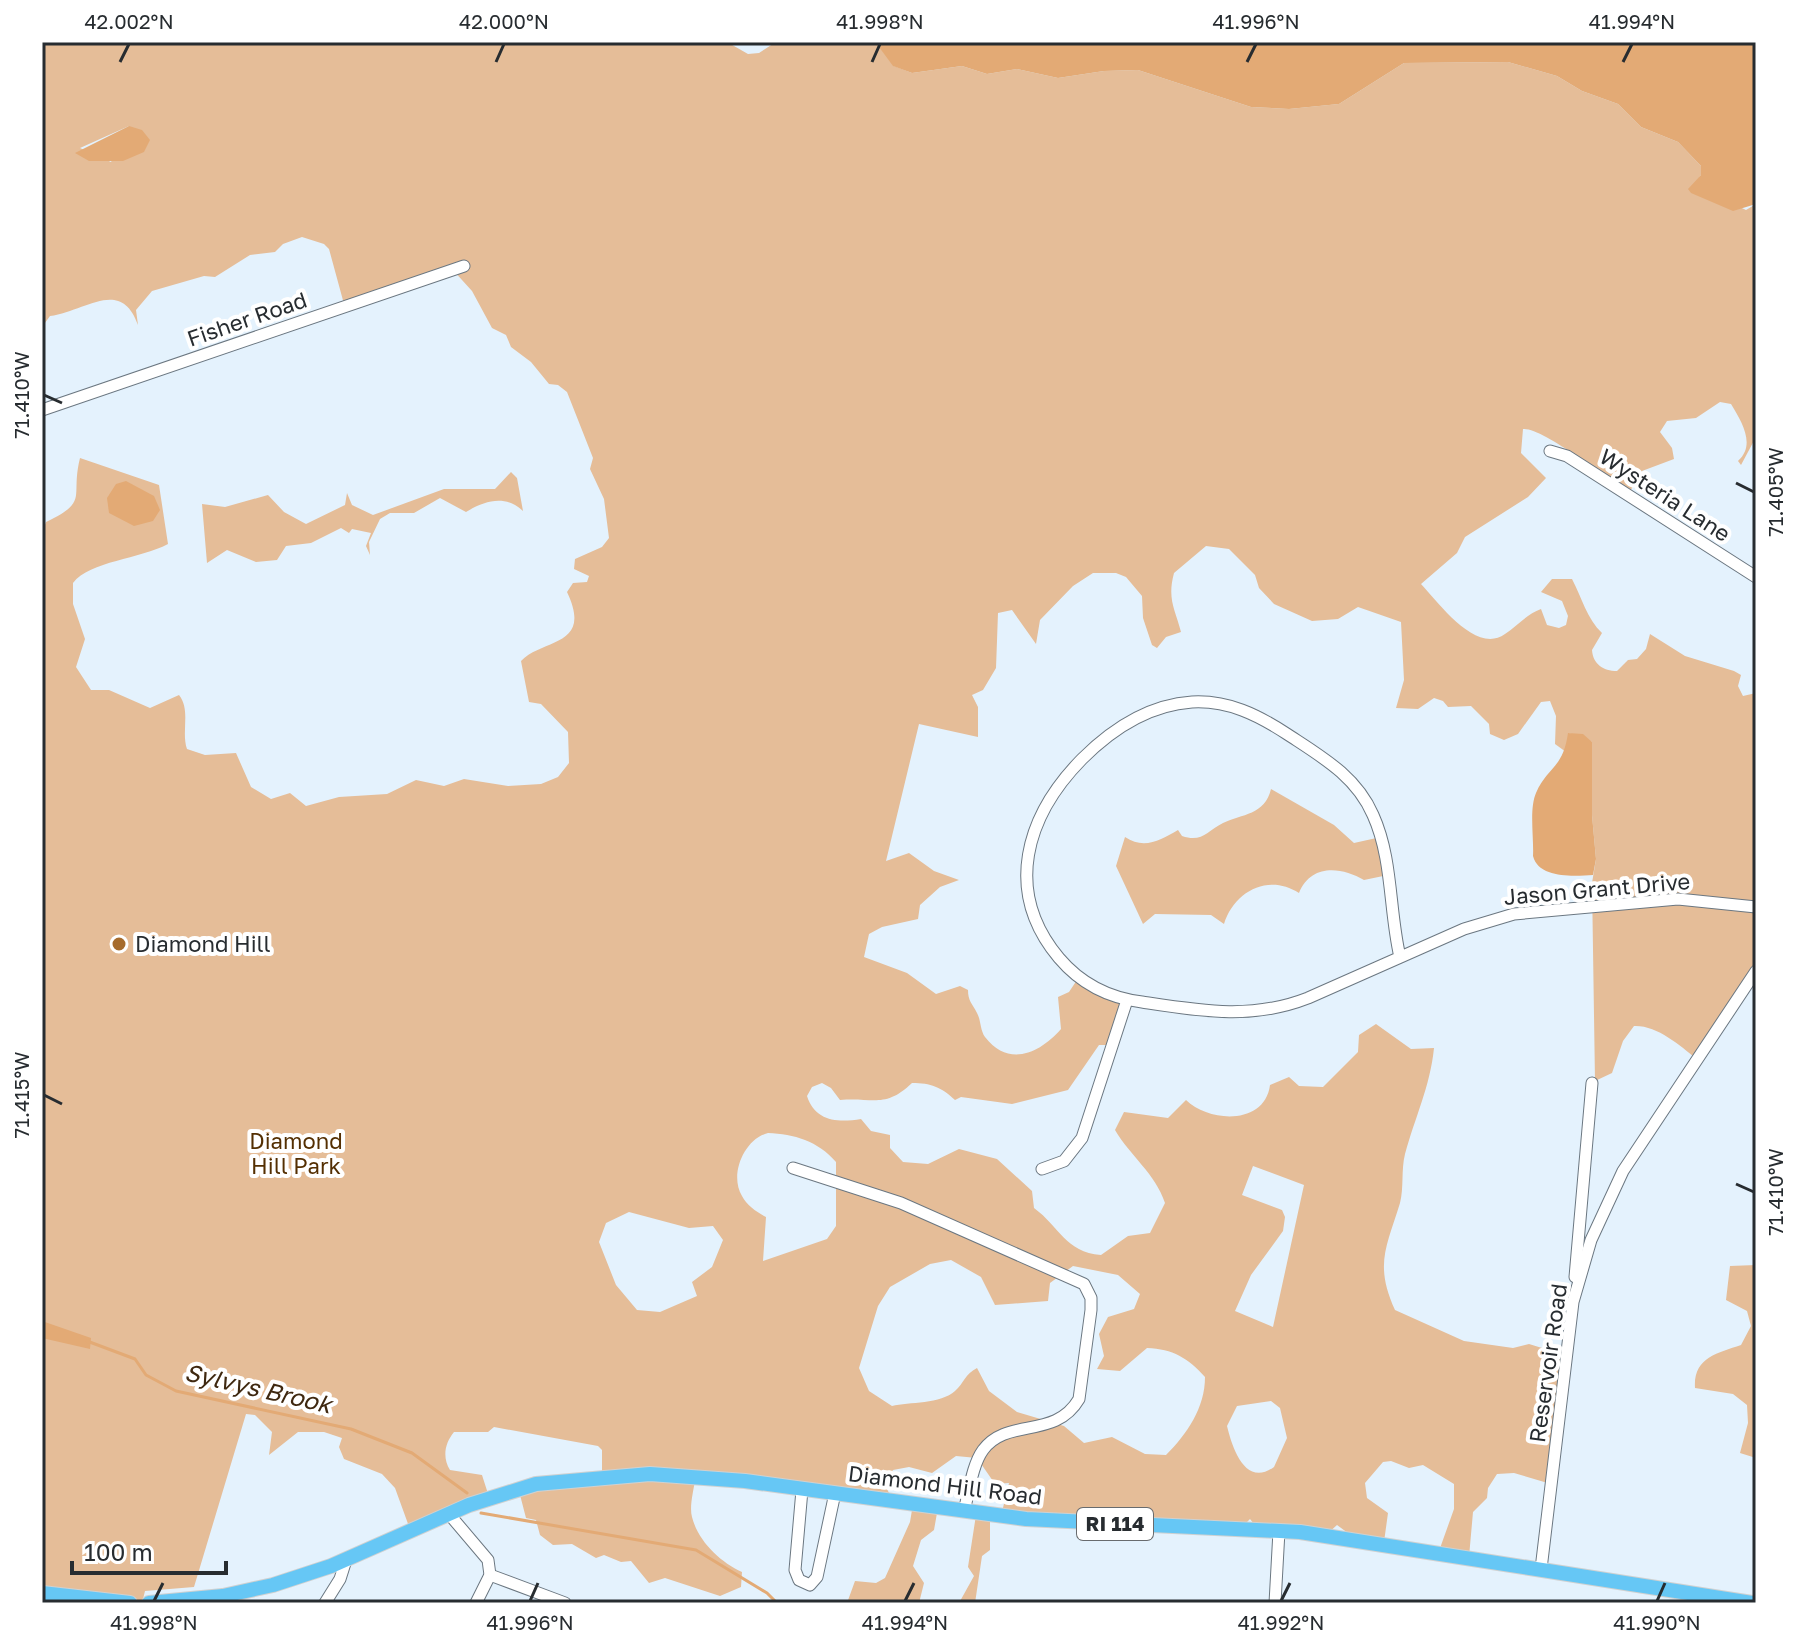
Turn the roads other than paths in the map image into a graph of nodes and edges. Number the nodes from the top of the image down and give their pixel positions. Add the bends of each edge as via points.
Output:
1 (464, 266) dead end
2 (42, 410) edge
3 (1550, 451) dead end
4 (1756, 577) edge
5 (1756, 907) edge
6 (1400, 957) junction
7 (1756, 971) edge
8 (1127, 1000) junction
9 (1592, 1083) dead end
10 (793, 1168) dead end
11 (1042, 1169) dead end
12 (1573, 1302) junction
13 (802, 1490) junction
14 (835, 1493) junction
15 (964, 1511) junction
16 (449, 1514) junction
17 (1279, 1531) junction
18 (346, 1560) junction
19 (1541, 1569) junction
20 (490, 1575) junction
21 (42, 1593) edge
22 (130, 1603) edge
23 (149, 1603) edge
24 (325, 1603) edge
25 (476, 1603) edge
26 (565, 1603) edge
27 (1275, 1603) edge
28 (1752, 1603) edge

1 - 2 street, Fisher Road
3 - 4 street, Wysteria Lane via 1567,456
5 - 6 street, Jason Grant Drive via 1678,899 1522,913 1481,923
6 - 8 street, Jason Grant Drive via 1308,998 1262,1012 1233,1014
6 - 8 street, Jason Grant Drive via 1383,844 1375,817 1354,783 1335,765 1248,711 1212,703 1174,704 1123,725 1069,772 1045,803 1027,858 1032,906 1052,949 1078,977
7 - 12 street, Reservoir Road via 1623,1171 1591,1240
8 - 11 street via 1082,1138 1064,1161
9 - 12 street
10 - 15 street via 901,1203 1084,1284 1091,1298 1079,1399 1055,1424 1021,1429 992,1441 982,1452
12 - 19 street, Reservoir Road
13 - 14 main road, Diamond Hill Road / RI 114
13 - 14 street via 795,1570 799,1580 810,1585 817,1577
13 - 16 main road, Diamond Hill Road / RI 114 via 708,1477 611,1475 536,1484
14 - 15 main road, Diamond Hill Road / RI 114
15 - 17 main road, Diamond Hill Road / RI 114 via 1026,1519
16 - 18 main road, Diamond Hill Road / RI 114
16 - 20 street via 488,1560
17 - 19 main road, Diamond Hill Road / RI 114
17 - 27 street
18 - 23 main road, Diamond Hill Road / RI 114 via 223,1596
18 - 24 street
19 - 28 main road, Diamond Hill Road / RI 114
20 - 25 street
20 - 26 street
21 - 22 main road

